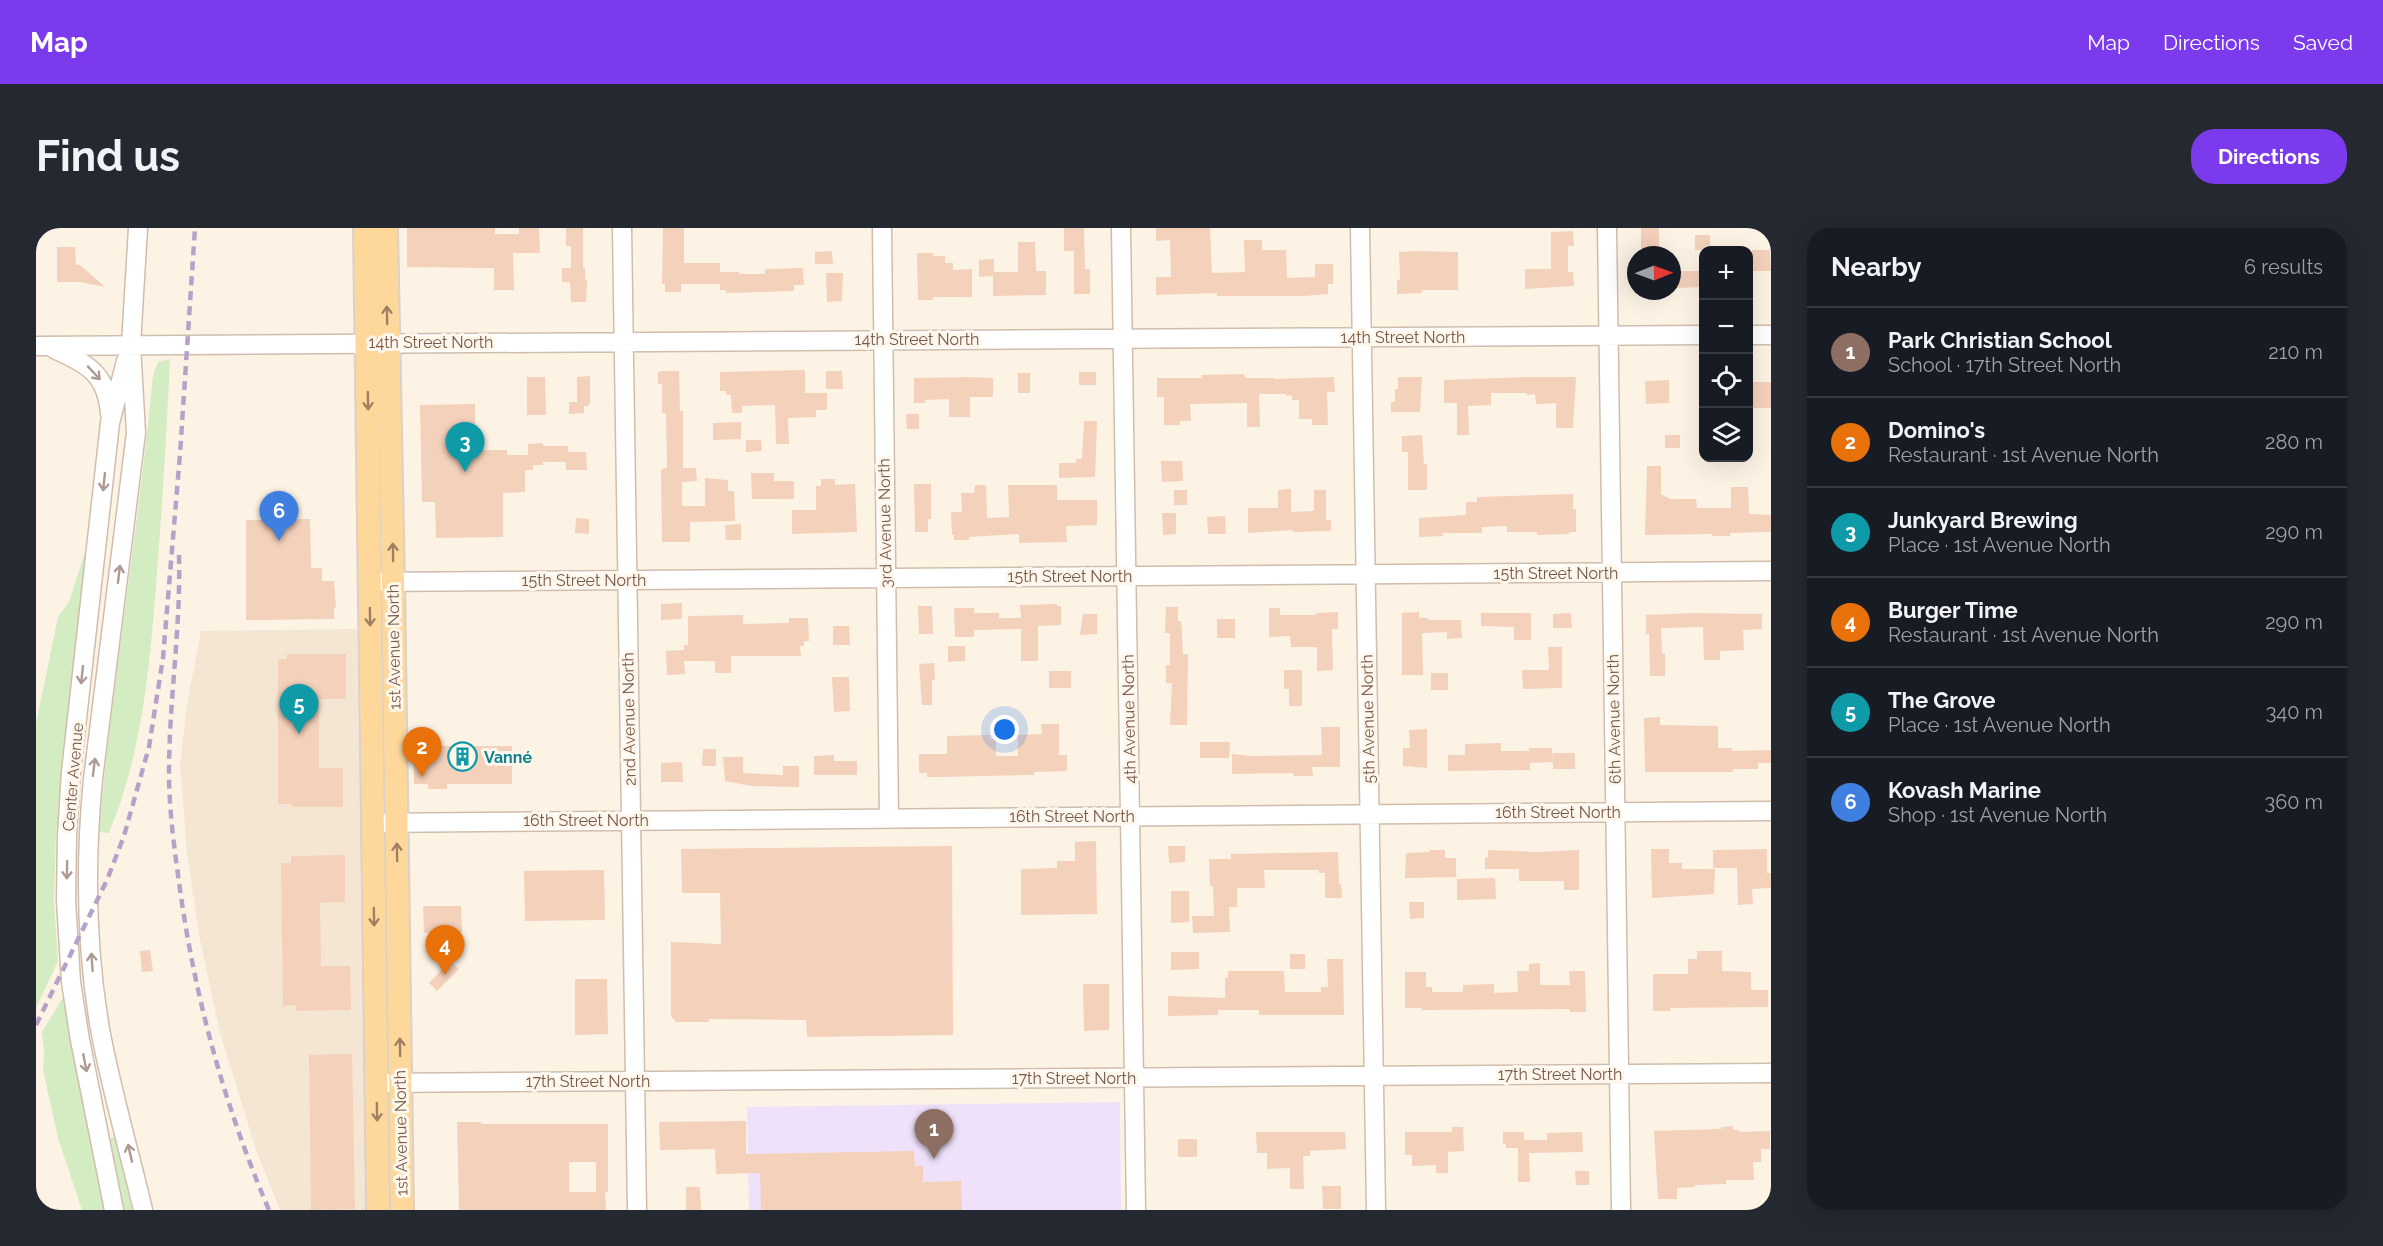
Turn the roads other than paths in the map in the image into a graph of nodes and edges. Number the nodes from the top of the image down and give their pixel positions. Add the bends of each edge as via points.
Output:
1 (138, 228) edge
2 (365, 228) edge
3 (386, 228) edge
4 (622, 228) edge
5 (882, 228) edge
6 (1121, 228) edge
7 (1360, 228) edge
8 (1607, 228) edge
9 (1699, 335) edge
10 (1753, 335) edge
11 (1771, 335) edge
12 (1608, 336) junction
13 (1362, 337) junction
14 (1123, 338) junction
15 (883, 340) junction
16 (624, 341) junction
17 (377, 343) junction
18 (131, 345) junction
19 (42, 346) edge
20 (110, 423) junction
21 (1771, 571) edge
22 (1612, 572) junction
23 (1365, 574) junction
24 (1126, 576) junction
25 (886, 578) junction
26 (627, 580) junction
27 (370, 582) junction
28 (393, 582) junction
29 (1771, 811) edge
30 (1615, 812) junction
31 (1369, 814) junction
32 (1130, 816) junction
33 (888, 818) junction
34 (631, 820) junction
35 (397, 822) junction
36 (373, 823) junction
37 (1771, 1072) edge
38 (1618, 1074) junction
39 (1374, 1076) junction
40 (1134, 1077) junction
41 (635, 1081) junction
42 (376, 1083) junction
43 (400, 1083) junction
44 (114, 1210) edge
45 (143, 1210) edge
46 (378, 1210) edge
47 (402, 1210) edge
48 (637, 1210) edge
49 (1136, 1210) edge
50 (1376, 1210) edge
51 (1621, 1210) edge

1 - 18 street, Center Avenue
2 - 17 main road, 1st Avenue North
17 -> 3 main road, 1st Avenue North
4 - 16 street, 2nd Avenue North
5 - 15 street, 3rd Avenue North
6 - 14 street, 4th Avenue North
7 - 13 street, 5th Avenue North
8 - 12 street, 6th Avenue North
9 - 12 street, 14th Street North
10 - 11 street
12 - 13 street, 14th Street North
12 - 22 street, 6th Avenue North
13 - 14 street, 14th Street North
13 - 23 street, 5th Avenue North
14 - 15 street, 14th Street North
14 - 24 street, 4th Avenue North
15 - 16 street, 14th Street North
15 - 25 street, 3rd Avenue North
16 - 17 street, 14th Street North
16 - 26 street, 2nd Avenue North
17 - 18 street, 14th Street North
17 -> 27 main road, 1st Avenue North
28 -> 17 main road, 1st Avenue North
18 - 19 street, 14th Street North
18 - 20 street, Center Avenue
45 -> 18 street, Center Avenue via 100,1029 88,900 93,779 136,433
19 -> 20 street via 90,367 104,384
20 -> 44 street, Center Avenue via 71,772 66,901 71,982 80,1040
21 - 22 street, 15th Street North
22 - 23 street, 15th Street North
22 - 30 street, 6th Avenue North
23 - 24 street, 15th Street North
23 - 31 street, 5th Avenue North
24 - 25 street, 15th Street North
24 - 32 street, 4th Avenue North
25 - 26 street, 15th Street North
25 - 33 street, 3rd Avenue North
26 - 28 street, 15th Street North
26 - 34 street, 2nd Avenue North
27 - 28 street, 15th Street North
27 -> 36 main road, 1st Avenue North
28 - 35 main road, 1st Avenue North
29 - 30 street, 16th Street North
30 - 31 street, 16th Street North
30 - 38 street, 6th Avenue North
31 - 32 street, 16th Street North
31 - 39 street, 5th Avenue North
32 - 33 street, 16th Street North
32 - 40 street, 4th Avenue North
33 - 34 street, 16th Street North
34 - 35 street, 16th Street North
34 - 41 street, 2nd Avenue North
35 - 36 street, 16th Street North
43 -> 35 main road, 1st Avenue North
36 -> 42 main road, 1st Avenue North
37 - 38 street, 17th Street North
38 - 39 street, 17th Street North
38 - 51 street, 6th Avenue North
39 - 40 street, 17th Street North
39 - 50 street, 5th Avenue North
40 - 41 street, 17th Street North
40 - 49 street, 4th Avenue North
41 - 43 street, 17th Street North
41 - 48 street, 2nd Avenue North
42 - 43 street, 17th Street North
42 -> 46 main road, 1st Avenue North
43 - 47 main road, 1st Avenue North

